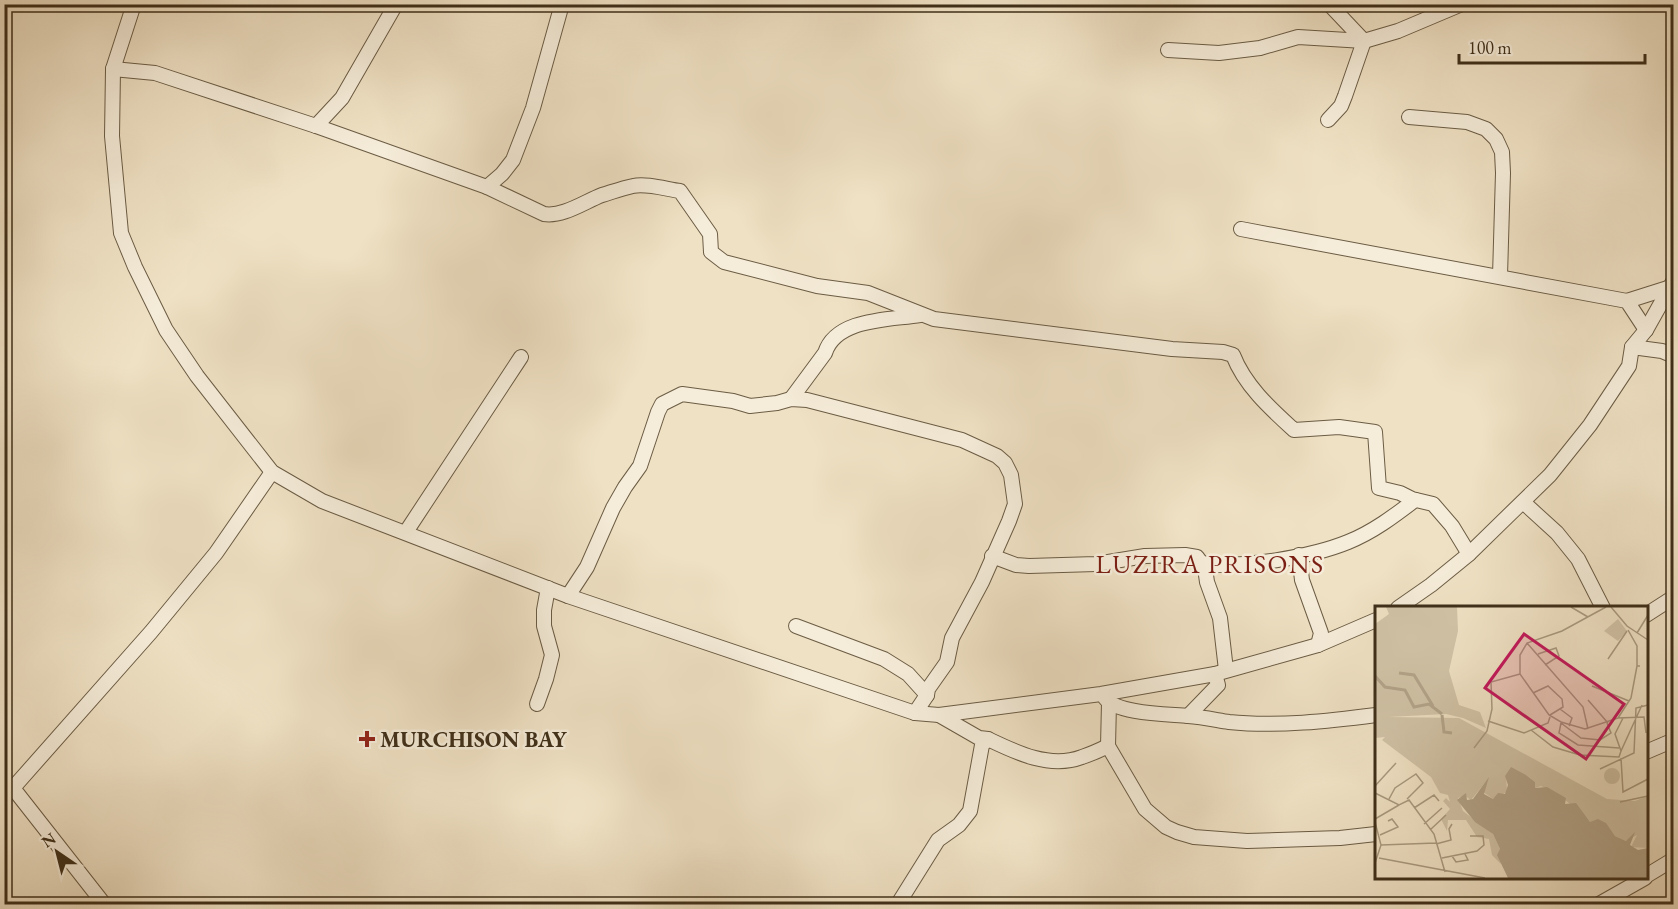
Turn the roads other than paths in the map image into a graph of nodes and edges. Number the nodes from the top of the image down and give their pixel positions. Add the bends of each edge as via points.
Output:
1 (134, 4) edge
2 (396, 4) edge
3 (562, 4) edge
4 (1329, 4) edge
5 (1462, 4) edge
6 (1364, 41) junction
7 (1168, 50) dead end
8 (113, 69) junction
9 (1409, 117) dead end
10 (1328, 120) dead end
11 (316, 126) junction
12 (487, 187) junction
13 (1241, 229) dead end
14 (1500, 276) junction
15 (1671, 284) edge
16 (1627, 301) junction
17 (921, 315) junction
18 (1646, 330) junction
19 (1632, 347) junction
20 (1674, 356) edge
21 (521, 357) dead end
22 (791, 399) junction
23 (272, 472) junction
24 (1415, 500) junction
25 (1524, 502) junction
26 (406, 532) junction
27 (1469, 554) junction
28 (1299, 555) junction
29 (992, 556) junction
30 (1202, 563) junction
31 (1232, 565) junction
32 (1207, 582) junction
33 (548, 588) junction
34 (568, 596) junction
35 (1674, 597) edge
36 (1401, 606) edge
37 (1602, 606) edge
38 (1648, 614) edge
39 (1375, 621) edge
40 (796, 626) dead end
41 (1318, 645) junction
42 (1221, 672) junction
43 (927, 695) junction
44 (1105, 699) junction
45 (537, 704) dead end
46 (915, 713) junction
47 (939, 715) junction
48 (1375, 715) edge
49 (1188, 716) junction
50 (988, 739) junction
51 (1674, 740) edge
52 (1108, 746) junction
53 (1648, 752) edge
54 (1375, 834) edge
55 (1674, 859) edge
56 (1648, 876) edge
57 (1643, 879) edge
58 (104, 904) edge
59 (898, 904) edge
60 (1599, 904) edge

1 - 8 street
2 - 11 street via 342,98
3 - 12 street via 533,108 513,160
4 - 6 street
5 - 6 street
6 - 7 street via 1298,37 1260,48 1220,52
6 - 10 street via 1341,106
8 - 11 street via 155,72
8 - 23 street via 112,136 119,212 135,267 184,357
9 - 14 street via 1467,122 1486,129 1496,139 1502,152 1503,173
11 - 12 street
12 - 17 street via 550,215 634,186 680,191 710,234 711,252 724,262 817,286 868,293
13 - 14 street
14 - 16 street
15 - 16 street
15 - 18 street
16 - 18 street
17 - 22 street via 852,326 828,345
17 - 24 street via 934,320 1233,355 1254,389 1294,430 1339,427 1375,432 1379,488
18 - 19 street
19 - 20 street
19 - 25 street via 1629,366 1590,425
21 - 26 street
22 - 29 street via 940,433 997,456 1011,475 1015,504
22 - 34 street via 750,406 682,394 662,404 640,466 613,508 587,567
23 - 26 street via 322,501
23 - 58 street via 216,553 13,789
24 - 27 street via 1438,509
24 - 28 street via 1350,542
25 - 27 street
25 - 37 street via 1578,559
26 - 33 street
27 - 36 street
28 - 31 street
28 - 41 street via 1302,580 1321,633
29 - 30 street via 1029,566 1096,564 1145,555 1185,555 1197,557
29 - 43 street via 952,638 947,662
30 - 31 street
30 - 32 street
31 - 32 street
32 - 42 street via 1220,618
33 - 34 street
33 - 45 street via 544,626 552,655
34 - 46 street
35 - 38 street
39 - 41 street
40 - 43 street via 884,658 908,674
41 - 42 street
42 - 44 street
42 - 49 street via 1218,685
43 - 46 street
44 - 47 street
44 - 49 street via 1148,713
44 - 52 street
46 - 47 street
47 - 50 street via 979,738
48 - 49 street via 1273,723
50 - 52 street via 1042,760 1081,758
50 - 59 street via 982,745 970,811 938,840
51 - 53 street
52 - 54 street via 1145,809 1177,832 1247,841
55 - 56 street
57 - 60 street

